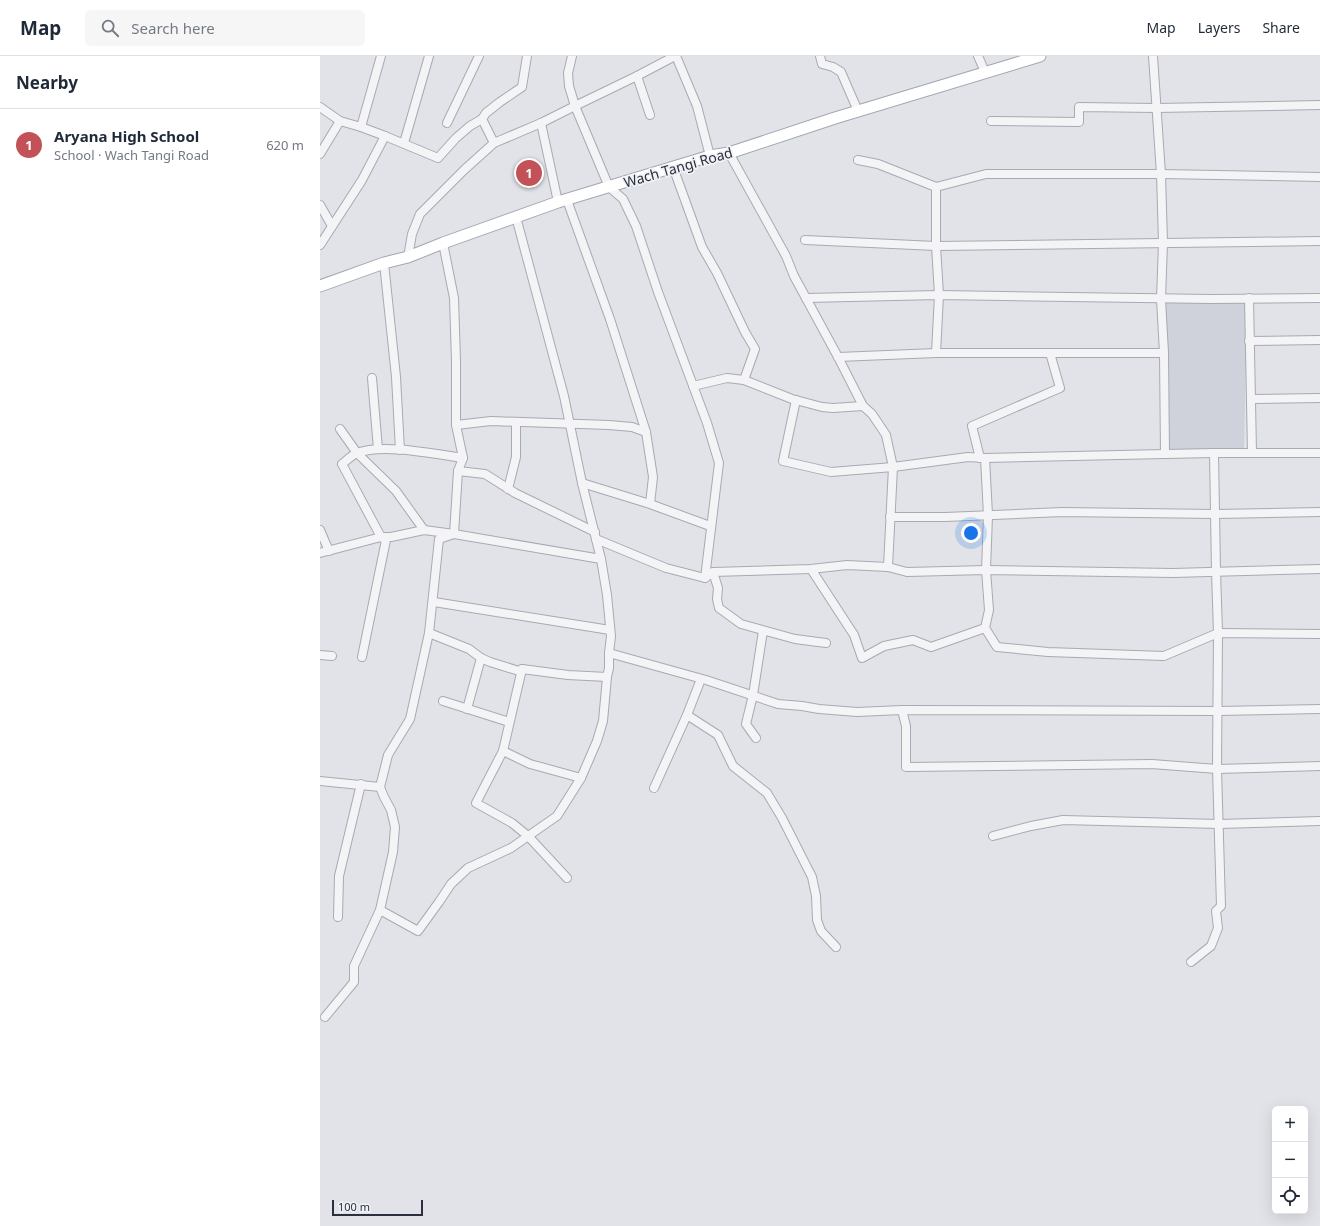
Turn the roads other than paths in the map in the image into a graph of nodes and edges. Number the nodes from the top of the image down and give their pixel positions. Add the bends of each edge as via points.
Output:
1 (381, 56) edge
2 (429, 56) edge
3 (479, 56) edge
4 (527, 56) edge
5 (572, 56) edge
6 (676, 56) edge
7 (820, 56) edge
8 (978, 56) edge
9 (1040, 56) edge
10 (1153, 56) edge
11 (985, 72) junction
12 (637, 76) junction
13 (1320, 105) edge
14 (575, 106) junction
15 (320, 108) edge
16 (1156, 108) junction
17 (858, 111) junction
18 (650, 115) dead end
19 (482, 119) junction
20 (340, 121) junction
21 (990, 121) dead end
22 (447, 123) dead end
23 (541, 123) junction
24 (361, 127) junction
25 (385, 136) junction
26 (404, 143) junction
27 (494, 143) junction
28 (729, 153) junction
29 (320, 154) edge
30 (710, 156) junction
31 (858, 160) dead end
32 (673, 167) junction
33 (1161, 174) junction
34 (1320, 177) edge
35 (609, 187) junction
36 (936, 187) junction
37 (562, 201) junction
38 (320, 204) edge
39 (516, 217) junction
40 (332, 226) junction
41 (805, 240) dead end
42 (1320, 241) edge
43 (443, 243) junction
44 (1163, 243) junction
45 (320, 245) edge
46 (936, 246) junction
47 (408, 257) junction
48 (384, 263) junction
49 (320, 286) edge
50 (939, 295) junction
51 (806, 298) junction
52 (1249, 298) junction
53 (1320, 298) edge
54 (1162, 299) junction
55 (1320, 340) edge
56 (1249, 341) junction
57 (936, 353) junction
58 (1050, 353) junction
59 (1164, 354) junction
60 (838, 357) junction
61 (372, 378) dead end
62 (744, 380) junction
63 (693, 386) junction
64 (1251, 398) junction
65 (1320, 398) edge
66 (796, 400) junction
67 (863, 406) junction
68 (516, 423) junction
69 (571, 424) junction
70 (456, 425) junction
71 (340, 429) dead end
72 (646, 432) junction
73 (378, 449) junction
74 (400, 450) junction
75 (357, 453) junction
76 (1214, 453) junction
77 (1252, 453) junction
78 (1320, 453) edge
79 (1165, 454) junction
80 (463, 458) junction
81 (983, 458) junction
82 (893, 467) junction
83 (458, 471) junction
84 (582, 482) junction
85 (508, 488) junction
86 (650, 504) junction
87 (1320, 512) edge
88 (1215, 514) junction
89 (988, 515) junction
90 (890, 517) junction
91 (710, 526) junction
92 (320, 530) edge
93 (424, 530) junction
94 (454, 534) junction
95 (595, 536) junction
96 (381, 537) junction
97 (329, 551) junction
98 (320, 553) edge
99 (601, 559) junction
100 (888, 567) junction
101 (811, 569) junction
102 (1320, 569) edge
103 (986, 570) junction
104 (713, 572) junction
105 (1216, 572) junction
106 (705, 578) junction
107 (434, 602) junction
108 (985, 628) junction
109 (610, 630) junction
110 (763, 631) junction
111 (429, 633) junction
112 (1218, 633) junction
113 (1320, 634) edge
114 (826, 643) dead end
115 (608, 653) junction
116 (320, 655) edge
117 (332, 656) dead end
118 (362, 657) dead end
119 (481, 658) junction
120 (522, 669) junction
121 (607, 677) junction
122 (701, 679) junction
123 (753, 695) junction
124 (443, 701) dead end
125 (467, 709) junction
126 (1320, 709) edge
127 (902, 710) junction
128 (1217, 710) junction
129 (687, 716) junction
130 (509, 722) junction
131 (756, 738) dead end
132 (502, 751) junction
133 (1320, 766) edge
134 (1216, 770) junction
135 (581, 778) junction
136 (320, 781) edge
137 (361, 784) junction
138 (380, 787) junction
139 (654, 788) dead end
140 (1320, 821) edge
141 (1219, 824) junction
142 (528, 836) junction
143 (993, 836) dead end
144 (567, 878) dead end
145 (380, 910) junction
146 (338, 917) dead end
147 (836, 947) dead end
148 (1190, 962) dead end
149 (326, 1017) dead end

1 - 24 street
2 - 26 street
3 - 22 street
4 - 19 street via 522,87 486,113
5 - 14 street via 568,73
6 - 12 street
6 - 30 street via 697,106
7 - 17 street via 822,64 841,72
8 - 11 street
9 - 11 main road, Wach Tangi Road
10 - 16 street
11 - 17 main road, Wach Tangi Road
12 - 14 street
12 - 18 street
13 - 16 street
14 - 23 street
14 - 35 street
15 - 20 street
16 - 21 street via 1079,107 1079,122
16 - 33 street
17 - 28 main road, Wach Tangi Road
19 - 26 street via 456,138 438,158
19 - 27 street
20 - 24 street
20 - 29 street
23 - 27 street
23 - 37 street
24 - 25 street
25 - 26 street
25 - 40 street via 362,180
27 - 47 street via 420,214 412,234
28 - 30 main road, Wach Tangi Road
28 - 51 street via 786,256
30 - 32 main road, Wach Tangi Road
31 - 36 street via 878,164
32 - 35 main road, Wach Tangi Road
32 - 62 street via 702,247 755,349
33 - 34 street
33 - 36 street via 986,174
33 - 44 street
35 - 37 main road, Wach Tangi Road
35 - 63 street via 623,199 636,226
36 - 46 street
37 - 39 main road, Wach Tangi Road
37 - 72 street via 610,319
38 - 40 street
39 - 43 main road, Wach Tangi Road
39 - 69 street
40 - 45 street
41 - 46 street
42 - 44 street
43 - 47 main road, Wach Tangi Road
43 - 70 street via 454,298
44 - 46 street
44 - 54 street
46 - 50 street
47 - 48 main road, Wach Tangi Road
48 - 49 main road, Wach Tangi Road
48 - 74 street via 396,377
50 - 51 street
50 - 54 street
50 - 57 street
51 - 60 street
52 - 53 street
52 - 54 street
52 - 56 street
54 - 59 street
55 - 56 street
56 - 64 street
57 - 58 street
57 - 60 street
58 - 59 street
58 - 81 street via 1060,388 972,426
59 - 79 street
60 - 67 street
61 - 73 street
62 - 63 street via 727,378
62 - 66 street
63 - 91 street via 719,463
64 - 65 street
64 - 77 street
66 - 67 street via 833,408
66 - 82 street via 783,461 831,472
67 - 82 street via 872,414 886,435
68 - 69 street
68 - 70 street via 491,421
68 - 85 street via 516,456
69 - 72 street via 632,427
69 - 84 street
70 - 80 street
71 - 75 street
72 - 86 street via 653,477
73 - 74 street
73 - 75 street
74 - 80 street
75 - 93 street via 396,491
75 - 96 street via 342,464
76 - 77 street
76 - 79 street
76 - 88 street
77 - 78 street
79 - 81 street
80 - 83 street
81 - 82 street via 968,457
81 - 89 street
82 - 90 street
83 - 85 street via 485,474
83 - 94 street
84 - 86 street
84 - 95 street
85 - 95 street
86 - 91 street
87 - 88 street
88 - 89 street via 1062,512
88 - 105 street
89 - 90 street
89 - 103 street
90 - 100 street
91 - 106 street
92 - 97 street
93 - 94 street
93 - 96 street
94 - 99 street
94 - 107 street via 439,539
95 - 99 street
95 - 106 street via 666,568
96 - 97 street
96 - 118 street via 386,540
97 - 98 street
99 - 109 street
100 - 101 street via 847,565
100 - 103 street via 907,572
101 - 104 street
101 - 108 street via 854,635 862,658 884,646 913,640 931,647
102 - 105 street
103 - 105 street
103 - 108 street via 989,610
104 - 106 street
104 - 110 street via 718,588 719,608 741,624
105 - 112 street
107 - 109 street
107 - 111 street
108 - 112 street via 997,647 1048,652 1164,656
109 - 115 street
110 - 114 street
110 - 123 street
111 - 119 street via 469,649
111 - 138 street via 410,719 388,755
112 - 113 street
112 - 128 street
115 - 121 street
115 - 122 street
116 - 117 street
119 - 120 street via 513,670
119 - 125 street
120 - 121 street
120 - 130 street
121 - 135 street via 603,721
122 - 123 street
122 - 129 street
123 - 127 street via 778,704 819,709 857,712
123 - 131 street via 746,724
124 - 125 street
125 - 130 street
126 - 128 street
127 - 128 street
127 - 134 street via 906,726 906,767 1152,764
128 - 134 street
129 - 139 street
129 - 147 street via 718,735 733,766 767,793 812,877 817,920 821,931
130 - 132 street
132 - 135 street via 530,764
132 - 142 street via 476,803 512,823
133 - 134 street
134 - 141 street
135 - 142 street via 557,816
136 - 137 street
137 - 138 street
137 - 146 street via 339,876
138 - 145 street via 391,810 395,827 393,852
140 - 141 street
141 - 143 street via 1063,820
141 - 148 street via 1221,906 1216,911 1218,928 1211,946
142 - 144 street
142 - 145 street via 511,848 468,868 451,884 418,932
145 - 149 street via 354,966 354,982

